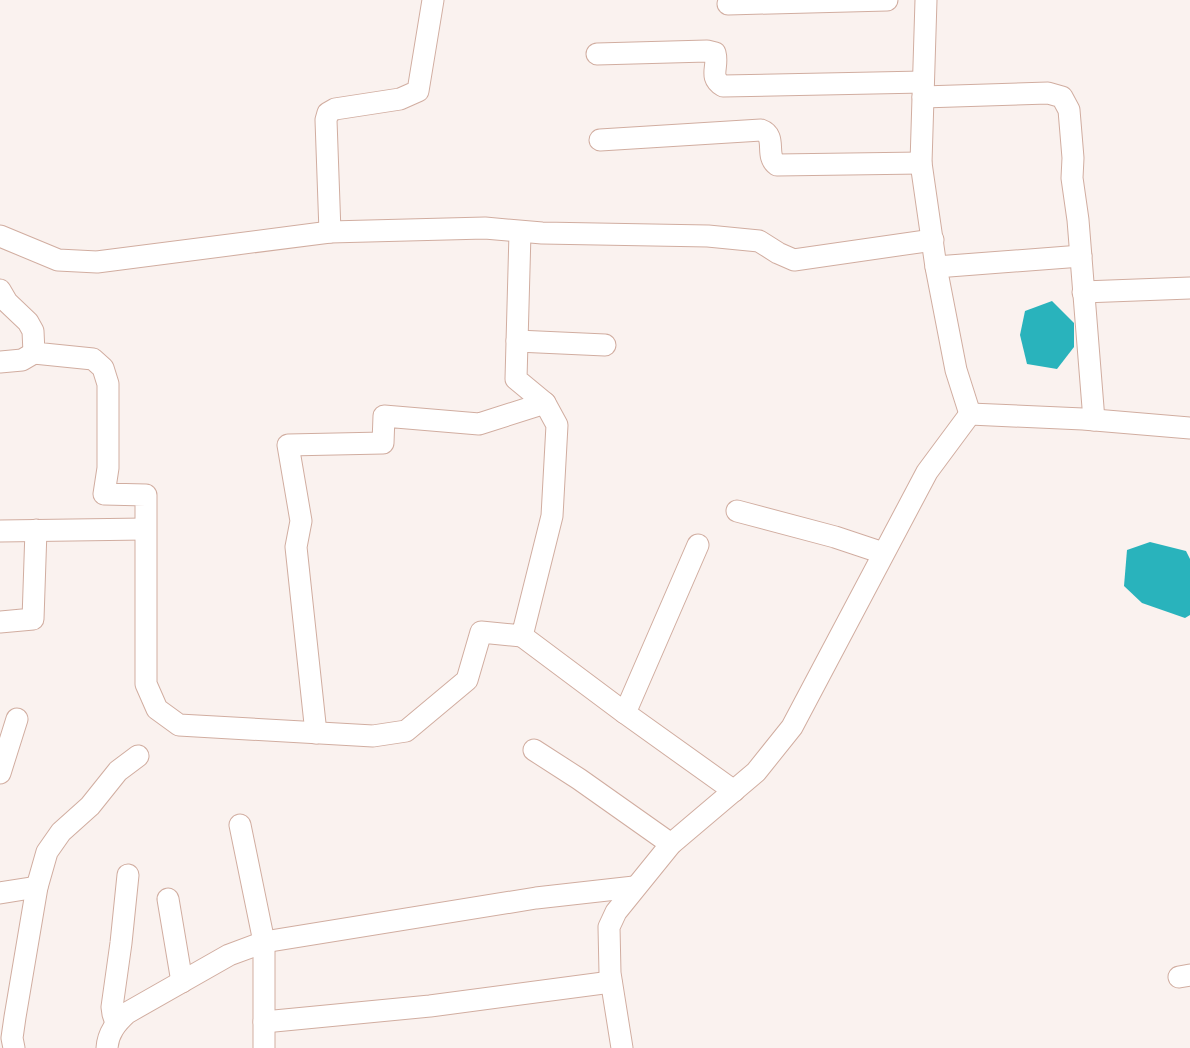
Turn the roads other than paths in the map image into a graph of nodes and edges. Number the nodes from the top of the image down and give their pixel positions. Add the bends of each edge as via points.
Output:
1 (433, 0) edge
2 (887, 0) edge
3 (926, 0) edge
4 (728, 4) dead end
5 (597, 54) dead end
6 (923, 90) junction
7 (600, 140) dead end
8 (921, 164) junction
9 (330, 232) junction
10 (520, 233) junction
11 (0, 236) edge
12 (933, 240) junction
13 (1081, 256) junction
14 (936, 267) junction
15 (1190, 288) edge
16 (0, 290) edge
17 (1084, 292) junction
18 (517, 341) junction
19 (605, 345) dead end
20 (34, 354) junction
21 (0, 362) edge
22 (545, 403) junction
23 (970, 414) junction
24 (1094, 420) junction
25 (1190, 428) edge
26 (737, 512) dead end
27 (146, 529) junction
28 (36, 530) junction
29 (0, 531) edge
30 (698, 546) dead end
31 (883, 553) junction
32 (0, 622) edge
33 (522, 636) junction
34 (625, 713) junction
35 (16, 718) dead end
36 (316, 733) junction
37 (534, 750) dead end
38 (138, 756) dead end
39 (0, 773) edge
40 (734, 791) junction
41 (240, 826) dead end
42 (671, 844) junction
43 (128, 875) dead end
44 (37, 887) junction
45 (634, 887) junction
46 (0, 893) edge
47 (168, 899) dead end
48 (264, 942) junction
49 (182, 982) junction
50 (612, 982) junction
51 (264, 1022) junction
52 (116, 1023) junction
53 (14, 1048) edge
54 (107, 1048) edge
55 (264, 1048) edge
56 (622, 1048) edge

1 - 9 street via 418,91 400,99 335,109 328,114
2 - 4 street
3 - 6 street
5 - 6 street via 715,53 715,78 723,86
6 - 8 street
6 - 13 street via 1048,93 1062,97 1069,110 1072,178
7 - 8 street via 761,130 770,136 771,158 777,165
8 - 12 street
9 - 10 street via 485,228
9 - 11 street via 98,262 58,260
10 - 12 street via 708,236 760,241 794,260
10 - 18 street
12 - 14 street
13 - 14 street
13 - 17 street
14 - 23 street via 956,370
15 - 17 street
16 - 20 street via 7,302 28,322
17 - 24 street
18 - 19 street
18 - 22 street via 516,379
20 - 21 street via 22,360
20 - 27 street via 92,359 103,368 108,384 108,468 104,494 146,495
22 - 33 street via 557,425 552,516
22 - 36 street via 480,424 384,416 382,443 288,446 301,521 296,547
23 - 24 street
23 - 31 street via 927,472
24 - 25 street
26 - 31 street
27 - 28 street
27 - 36 street via 146,684 157,709 179,725
28 - 29 street
28 - 32 street via 33,619
30 - 34 street
31 - 40 street via 792,727 756,772
33 - 34 street
33 - 36 street via 481,632 467,680 406,731 373,736
34 - 40 street
35 - 39 street
37 - 42 street
38 - 44 street via 118,771 90,806 61,832 47,852
40 - 42 street
41 - 48 street
42 - 45 street
43 - 52 street via 112,1007
44 - 46 street
44 - 53 street via 12,1038
45 - 48 street via 536,898
45 - 50 street via 609,927
47 - 49 street
48 - 49 street via 229,955
48 - 51 street
49 - 52 street via 127,1013
50 - 51 street via 430,1006
50 - 56 street
51 - 55 street
52 - 54 street

